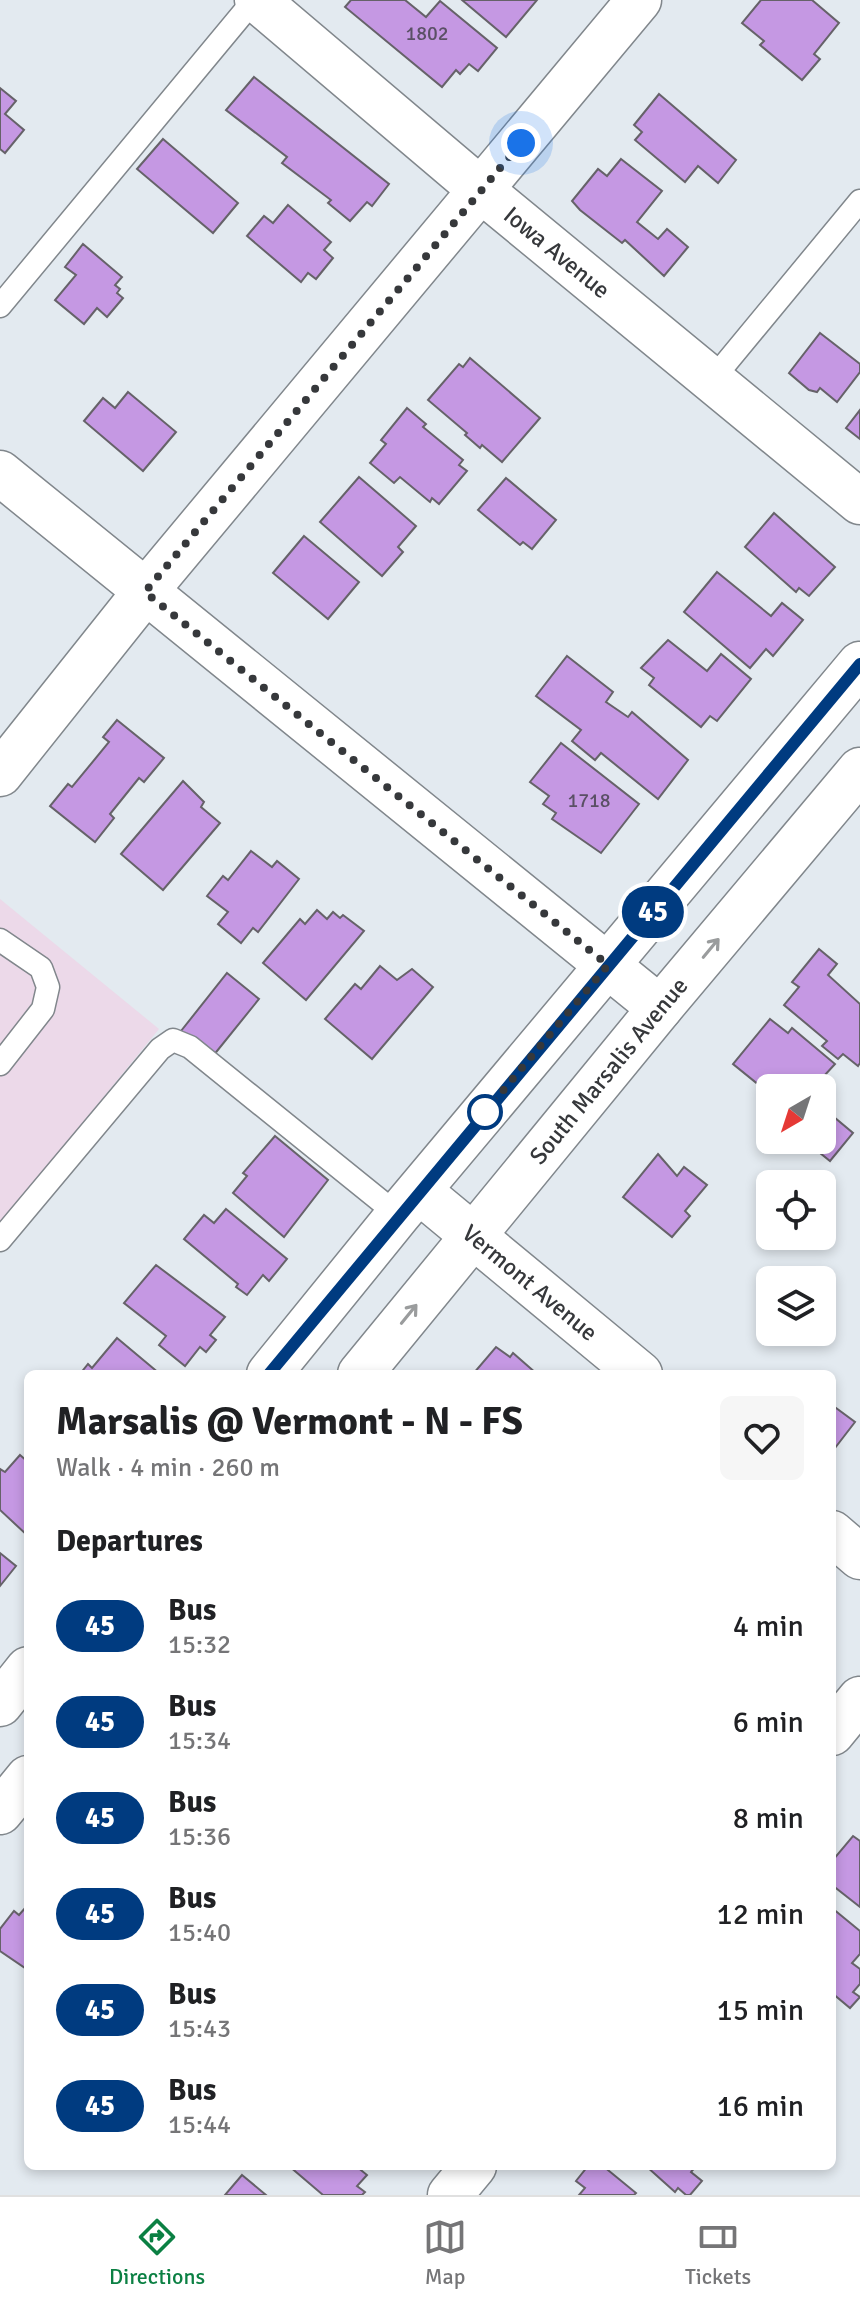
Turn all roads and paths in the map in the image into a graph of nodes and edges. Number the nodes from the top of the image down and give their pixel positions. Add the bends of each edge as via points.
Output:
1 (255, 0) edge
2 (639, 0) edge
3 (481, 190) junction
4 (860, 201) edge
5 (0, 306) edge
6 (712, 380) junction
7 (0, 473) edge
8 (860, 502) edge
9 (145, 592) junction
10 (860, 664) edge
11 (860, 770) edge
12 (0, 774) edge
13 (0, 940) edge
14 (608, 965) junction
15 (660, 1008) junction
16 (0, 1064) edge
17 (408, 1203) junction
18 (473, 1236) junction
19 (0, 1240) edge
20 (272, 1370) edge
21 (363, 1370) edge
22 (635, 1370) edge
23 (836, 1536) edge
24 (860, 1557) edge
25 (24, 1674) edge
26 (860, 1699) edge
27 (0, 1704) edge
28 (836, 1728) edge
29 (24, 1783) edge
30 (0, 1812) edge
31 (471, 2170) edge
32 (450, 2195) edge

1 - 3 street, Iowa Avenue
1 - 5 lane
2 - 3 street
3 - 6 street, Iowa Avenue
3 - 9 street
4 - 6 lane
6 - 8 street, Iowa Avenue
7 - 9 street
9 - 12 street
9 - 14 street
10 - 14 street
15 -> 11 street, South Marsalis Avenue
13 - 16 lane via 41,968 48,987 43,1009
14 - 15 street
14 - 17 street
15 - 18 street, South Marsalis Avenue
17 - 18 street, Vermont Avenue
17 - 19 lane via 173,1040
17 - 20 street
21 -> 18 street, South Marsalis Avenue
18 - 22 street, Vermont Avenue
23 - 24 street
25 - 27 street
26 - 28 street
29 - 30 street
31 - 32 street

